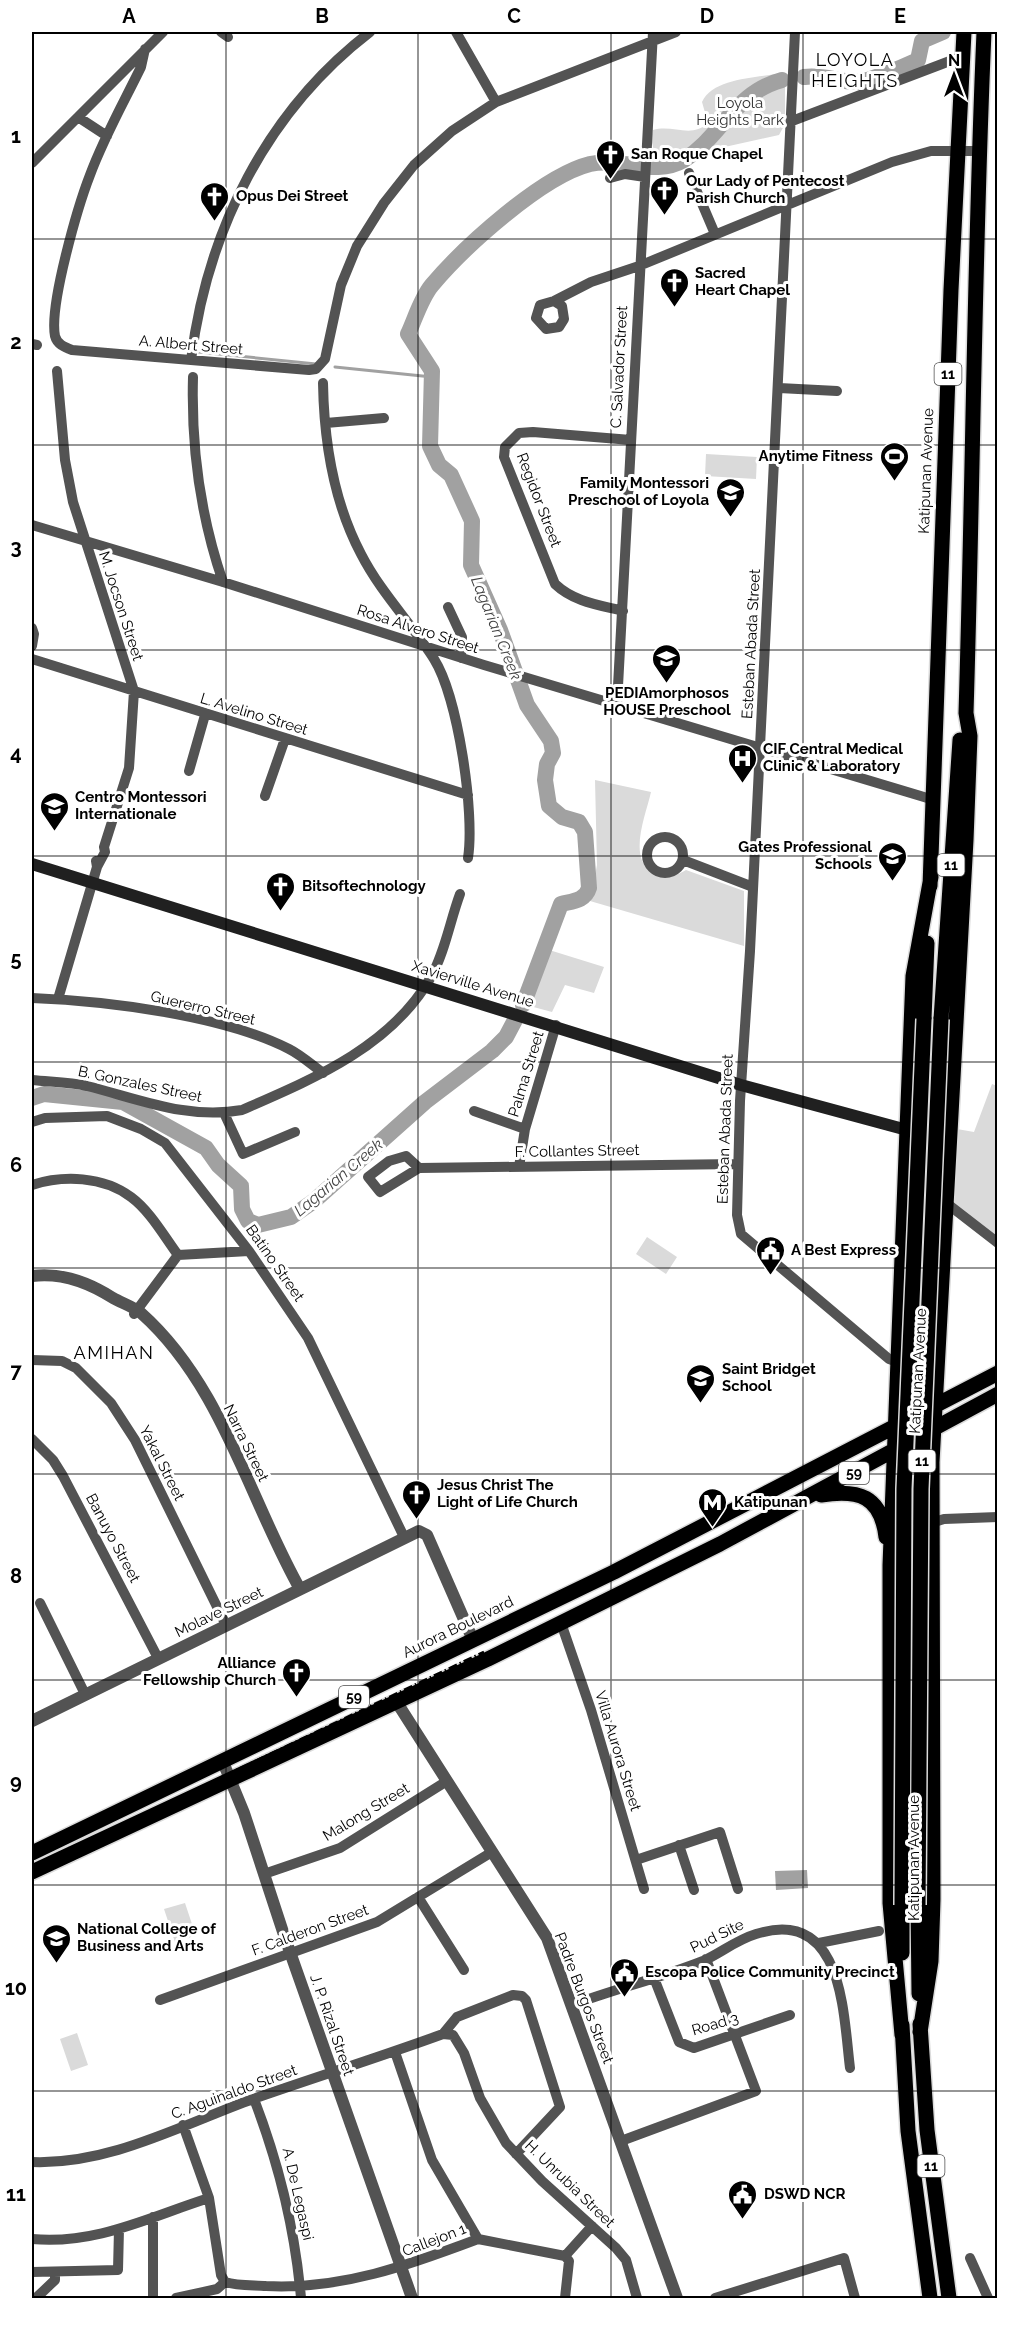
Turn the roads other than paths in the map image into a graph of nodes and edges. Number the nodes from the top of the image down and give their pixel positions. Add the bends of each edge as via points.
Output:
1 (163, 32) edge
2 (370, 32) edge
3 (456, 32) edge
4 (676, 32) edge
5 (795, 32) edge
6 (964, 32) edge
7 (984, 32) edge
8 (653, 36) edge
9 (145, 50) junction
10 (963, 56) junction
11 (496, 102) junction
12 (78, 117) junction
13 (792, 121) junction
14 (107, 136) junction
15 (959, 150) junction
16 (979, 151) junction
17 (32, 163) edge
18 (646, 170) junction
19 (689, 173) dead end
20 (610, 178) dead end
21 (788, 204) junction
22 (715, 234) junction
23 (639, 266) junction
24 (554, 301) dead end
25 (191, 360) junction
26 (57, 371) dead end
27 (194, 377) dead end
28 (323, 383) dead end
29 (779, 388) junction
30 (837, 391) dead end
31 (384, 418) dead end
32 (326, 423) junction
33 (631, 440) junction
34 (32, 525) edge
35 (84, 540) junction
36 (224, 582) junction
37 (448, 607) dead end
38 (624, 612) junction
39 (32, 628) edge
40 (32, 646) edge
41 (425, 647) junction
42 (461, 658) junction
43 (32, 659) edge
44 (134, 692) junction
45 (617, 705) junction
46 (966, 713) junction
47 (205, 715) junction
48 (285, 738) junction
49 (761, 746) junction
50 (189, 771) dead end
51 (468, 795) junction
52 (265, 796) dead end
53 (934, 800) junction
54 (468, 858) dead end
55 (683, 860) dead end
56 (32, 864) edge
57 (931, 877) junction
58 (92, 882) junction
59 (753, 887) junction
60 (460, 894) dead end
61 (425, 985) junction
62 (32, 998) edge
63 (58, 999) junction
64 (556, 1025) junction
65 (323, 1073) junction
66 (32, 1080) edge
67 (741, 1084) junction
68 (474, 1111) dead end
69 (224, 1113) junction
70 (32, 1122) edge
71 (525, 1129) junction
72 (907, 1130) junction
73 (295, 1132) dead end
74 (737, 1164) junction
75 (519, 1167) junction
76 (419, 1168) dead end
77 (32, 1185) edge
78 (945, 1202) junction
79 (998, 1244) edge
80 (249, 1251) junction
81 (178, 1255) junction
82 (901, 1272) junction
83 (941, 1272) junction
84 (32, 1276) edge
85 (134, 1311) junction
86 (899, 1318) junction
87 (938, 1320) junction
88 (32, 1360) edge
89 (898, 1362) junction
90 (998, 1373) edge
91 (897, 1390) junction
92 (998, 1394) edge
93 (934, 1406) junction
94 (954, 1418) junction
95 (896, 1426) junction
96 (933, 1430) junction
97 (32, 1440) edge
98 (861, 1445) junction
99 (895, 1449) junction
100 (932, 1462) junction
101 (812, 1496) junction
102 (998, 1517) edge
103 (893, 1523) junction
104 (931, 1523) junction
105 (404, 1537) junction
106 (890, 1565) junction
107 (300, 1589) junction
108 (931, 1596) junction
109 (889, 1601) junction
110 (40, 1603) dead end
111 (551, 1603) junction
112 (931, 1622) junction
113 (561, 1623) junction
114 (226, 1625) junction
115 (889, 1630) junction
116 (472, 1640) junction
117 (158, 1658) junction
118 (85, 1694) junction
119 (396, 1701) junction
120 (32, 1721) edge
121 (223, 1762) junction
122 (230, 1779) junction
123 (447, 1780) junction
124 (679, 1845) junction
125 (32, 1852) edge
126 (492, 1852) junction
127 (636, 1860) junction
128 (33, 1866) edge
129 (264, 1874) junction
130 (644, 1888) dead end
131 (738, 1889) dead end
132 (694, 1890) dead end
133 (418, 1897) junction
134 (879, 1931) dead end
135 (819, 1944) junction
136 (291, 1953) junction
137 (706, 1959) junction
138 (464, 1970) dead end
139 (654, 1978) junction
140 (160, 2000) dead end
141 (572, 2005) junction
142 (790, 2015) dead end
143 (920, 2032) junction
144 (443, 2034) junction
145 (734, 2035) junction
146 (902, 2035) junction
147 (394, 2052) junction
148 (850, 2068) dead end
149 (333, 2073) junction
150 (254, 2099) junction
151 (183, 2125) junction
152 (621, 2141) junction
153 (516, 2154) junction
154 (32, 2162) edge
155 (209, 2198) junction
156 (153, 2217) junction
157 (592, 2226) junction
158 (119, 2229) junction
159 (32, 2239) edge
160 (478, 2239) junction
161 (565, 2256) junction
162 (970, 2258) dead end
163 (401, 2268) junction
164 (32, 2272) edge
165 (55, 2273) junction
166 (225, 2282) junction
167 (300, 2293) edge
168 (36, 2298) edge
169 (153, 2298) edge
170 (176, 2298) edge
171 (412, 2298) edge
172 (565, 2298) edge
173 (637, 2298) edge
174 (677, 2298) edge
175 (715, 2298) edge
176 (855, 2298) edge
177 (930, 2298) edge
178 (948, 2298) edge
179 (988, 2298) edge

1 - 9 street
2 - 25 street via 322,74 294,106 246,177 213,256 199,307
3 - 11 street
4 - 8 street
5 - 13 street, Esteban Abada Street
6 - 10 main road, Katipunan Avenue / 11
7 - 16 main road, Katipunan Avenue / 11
8 - 11 street
8 - 18 street, C. Salvador Street
9 - 12 street
9 - 14 street via 141,67
10 - 13 street
10 - 15 main road, Katipunan Avenue / 11
11 - 25 street, A. Albert Street via 452,131 421,159 384,203 357,246 341,285 327,352 316,369
12 - 14 street
12 - 17 street
13 - 21 street, Esteban Abada Street
14 - 25 street, A. Albert Street via 72,230 55,321 56,337 72,350
15 - 16 street
15 - 21 street via 902,158
15 - 53 main road, Katipunan Avenue / 11
16 - 46 main road, Katipunan Avenue / 11
18 - 20 street
18 - 23 street, C. Salvador Street
19 - 22 street
21 - 22 street
21 - 29 street, Esteban Abada Street
22 - 23 street
23 - 24 street via 591,282
23 - 33 street, C. Salvador Street
26 - 35 street, M. Jocson Street via 65,460
27 - 36 street via 192,412 197,479 206,527
28 - 32 street
29 - 30 street
29 - 49 street, Esteban Abada Street
31 - 32 street
32 - 41 street via 336,491 361,554
33 - 38 street, C. Salvador Street
33 - 38 street, Regidor Street via 519,433 505,447 504,457 555,584 579,600
34 - 35 street, Rosa Alvero Street
35 - 36 street, Rosa Alvero Street
35 - 44 street, M. Jocson Street
36 - 41 street, Rosa Alvero Street
37 - 42 street via 462,637
38 - 45 street, C. Salvador Street
39 - 40 street
41 - 42 street, Rosa Alvero Street
41 - 51 street via 449,695
42 - 45 street, Rosa Alvero Street
43 - 44 street, L. Avelino Street
44 - 47 street, L. Avelino Street
44 - 58 street, M. Jocson Street via 129,768 102,863
45 - 49 street, Rosa Alvero Street
46 - 78 main road, Katipunan Avenue / 11 via 970,736 966,840
46 - 143 main road, Katipunan Avenue / 11, bridge via 960,735 941,1019 920,1512
47 - 48 street, L. Avelino Street
47 - 50 street
48 - 51 street, L. Avelino Street
48 - 52 street
49 - 53 street, Rosa Alvero Street
49 - 59 street, Esteban Abada Street
51 - 54 street
53 - 57 main road, Katipunan Avenue / 11
55 - 59 street
56 - 58 main road, Xavierville Avenue
57 - 72 main road, Katipunan Avenue / 11 via 913,976
57 - 146 main road, Katipunan Avenue / 11, bridge via 904,1489
58 - 61 main road, Xavierville Avenue
58 - 63 street, M. Jocson Street
59 - 67 street, Esteban Abada Street
60 - 61 street, B. Gonzales Street
61 - 64 main road, Xavierville Avenue
61 - 65 street, B. Gonzales Street via 398,1021
62 - 63 street, Guererro Street
63 - 65 street, Guererro Street via 171,1013 235,1030 291,1050
64 - 67 main road, Xavierville Avenue
64 - 71 street, Palma Street
65 - 69 street, B. Gonzales Street via 242,1110
66 - 69 street, B. Gonzales Street via 85,1085 193,1113
67 - 72 main road, Xavierville Avenue
67 - 74 street, Esteban Abada Street
68 - 71 street
69 - 73 street via 243,1154
70 - 80 street, Batino Street via 54,1117 107,1116 165,1143
71 - 75 street, Palma Street
72 - 82 main road, Katipunan Avenue / 11
74 - 75 street, F. Collantes Street
74 - 89 street, Esteban Abada Street via 741,1233 889,1359
75 - 76 street, F. Collantes Street
77 - 81 street via 70,1177 111,1187 145,1210
78 - 79 street
78 - 83 main road, Katipunan Avenue / 11
80 - 81 street
80 - 105 street, Batino Street via 308,1338
81 - 85 street
82 - 83 main road via 910,1285 922,1287 936,1281
82 - 86 main road, Katipunan Avenue / 11
83 - 87 main road, Katipunan Avenue / 11
84 - 85 street, Narra Street via 75,1279
85 - 107 street, Narra Street via 198,1382
86 - 87 main road
86 - 89 main road, Katipunan Avenue / 11
87 - 93 main road, Katipunan Avenue / 11
88 - 114 street, Yakal Street via 62,1361 76,1368 111,1403 135,1440
89 - 91 main road, Katipunan Avenue / 11
90 - 93 main road, 59
91 - 95 main road, Katipunan Avenue / 11
91 - 98 main road via 886,1420
92 - 94 main road, 59
93 - 95 main road, 59
93 - 96 main road, Katipunan Avenue / 11
94 - 96 main road, 59
94 - 100 main road via 941,1436
95 - 98 main road, Aurora Boulevard / 59
95 - 99 main road, Katipunan Avenue / 11
96 - 99 main road, 59
96 - 100 main road, Katipunan Avenue / 11
97 - 117 street, Banuyo Street via 63,1476
98 - 111 main road, Aurora Boulevard / 59
99 - 101 main road, 59
99 - 103 main road, Katipunan Avenue / 11
100 - 104 main road, Katipunan Avenue / 11
101 - 106 main road via 851,1492 874,1504 885,1524
101 - 113 main road, 59
102 - 104 street
103 - 104 main road
103 - 106 main road, Katipunan Avenue / 11
104 - 108 main road, Katipunan Avenue / 11
105 - 107 street, Molave Street
105 - 116 street, Molave Street via 419,1531 426,1535
106 - 109 main road, Katipunan Avenue / 11
107 - 114 street, Molave Street
108 - 109 main road via 921,1609 913,1611 904,1611
108 - 112 main road, Katipunan Avenue / 11
109 - 115 main road, Katipunan Avenue / 11
110 - 118 street
111 - 113 main road
111 - 116 main road, Aurora Boulevard / 59
112 - 115 main road via 905,1619
112 - 143 main road, Katipunan Avenue / 11 via 933,1900 931,1961
113 - 119 main road, 59
113 - 127 street, Villa Aurora Street
114 - 117 street, Molave Street
115 - 146 main road, Katipunan Avenue / 11 via 890,1903
116 - 121 main road, Aurora Boulevard / 59
117 - 118 street, Molave Street
118 - 120 street, Molave Street
119 - 122 main road, 59
119 - 123 street, Padre Burgos Street
121 - 122 street, J. P. Rizal Street
121 - 125 main road, Aurora Boulevard / 59
122 - 128 main road, 59
122 - 129 street, J. P. Rizal Street
123 - 126 street, Padre Burgos Street
123 - 129 street, Malong Street via 340,1848
124 - 127 street
124 - 131 street via 720,1832
124 - 132 street
126 - 133 street, F. Calderon Street
126 - 141 street, Padre Burgos Street via 547,1938
127 - 130 street, Villa Aurora Street
129 - 136 street, J. P. Rizal Street
133 - 136 street, F. Calderon Street via 377,1922
133 - 138 street
134 - 135 street
135 - 137 street, Pud Site via 804,1934 774,1929 735,1942
135 - 148 street via 827,1954 839,1987
136 - 140 street, F. Calderon Street
136 - 149 street, J. P. Rizal Street
137 - 139 street, Pud Site
137 - 145 street
139 - 141 street, Pud Site
139 - 145 street, Road 3 via 679,2042 694,2048
141 - 152 street, Padre Burgos Street
142 - 145 street, Road 3
143 - 178 main road, Katipunan Avenue / 11 via 927,2130
144 - 147 street, C. Aguinaldo Street
144 - 153 street, H. Unrubia Street via 453,2035 459,2041 480,2098
144 - 153 street via 457,2017 513,1995 526,2000 560,2107
145 - 152 street via 756,2091
146 - 177 main road, Katipunan Avenue / 11 via 908,2131
147 - 149 street, C. Aguinaldo Street
147 - 160 street via 432,2160
149 - 150 street, C. Aguinaldo Street
149 - 163 street, J. P. Rizal Street
150 - 151 street, C. Aguinaldo Street
150 - 167 street, A. De Legaspi via 285,2193
151 - 154 street, C. Aguinaldo Street via 103,2155 71,2162
151 - 155 street
152 - 174 street, Padre Burgos Street
153 - 157 street, H. Unrubia Street
155 - 156 street
155 - 166 street
156 - 158 street
156 - 169 street
157 - 161 street
157 - 173 street, H. Unrubia Street via 626,2260
158 - 159 street via 85,2239
158 - 165 street via 118,2270
160 - 161 street
160 - 163 street, Callejon 1
161 - 172 street via 569,2261
162 - 179 street
163 - 167 street, Callejon 1
163 - 171 street, J. P. Rizal Street
164 - 165 street
165 - 168 street via 55,2280
166 - 167 street, Callejon 1
166 - 170 street via 217,2289
175 - 176 street via 844,2258

